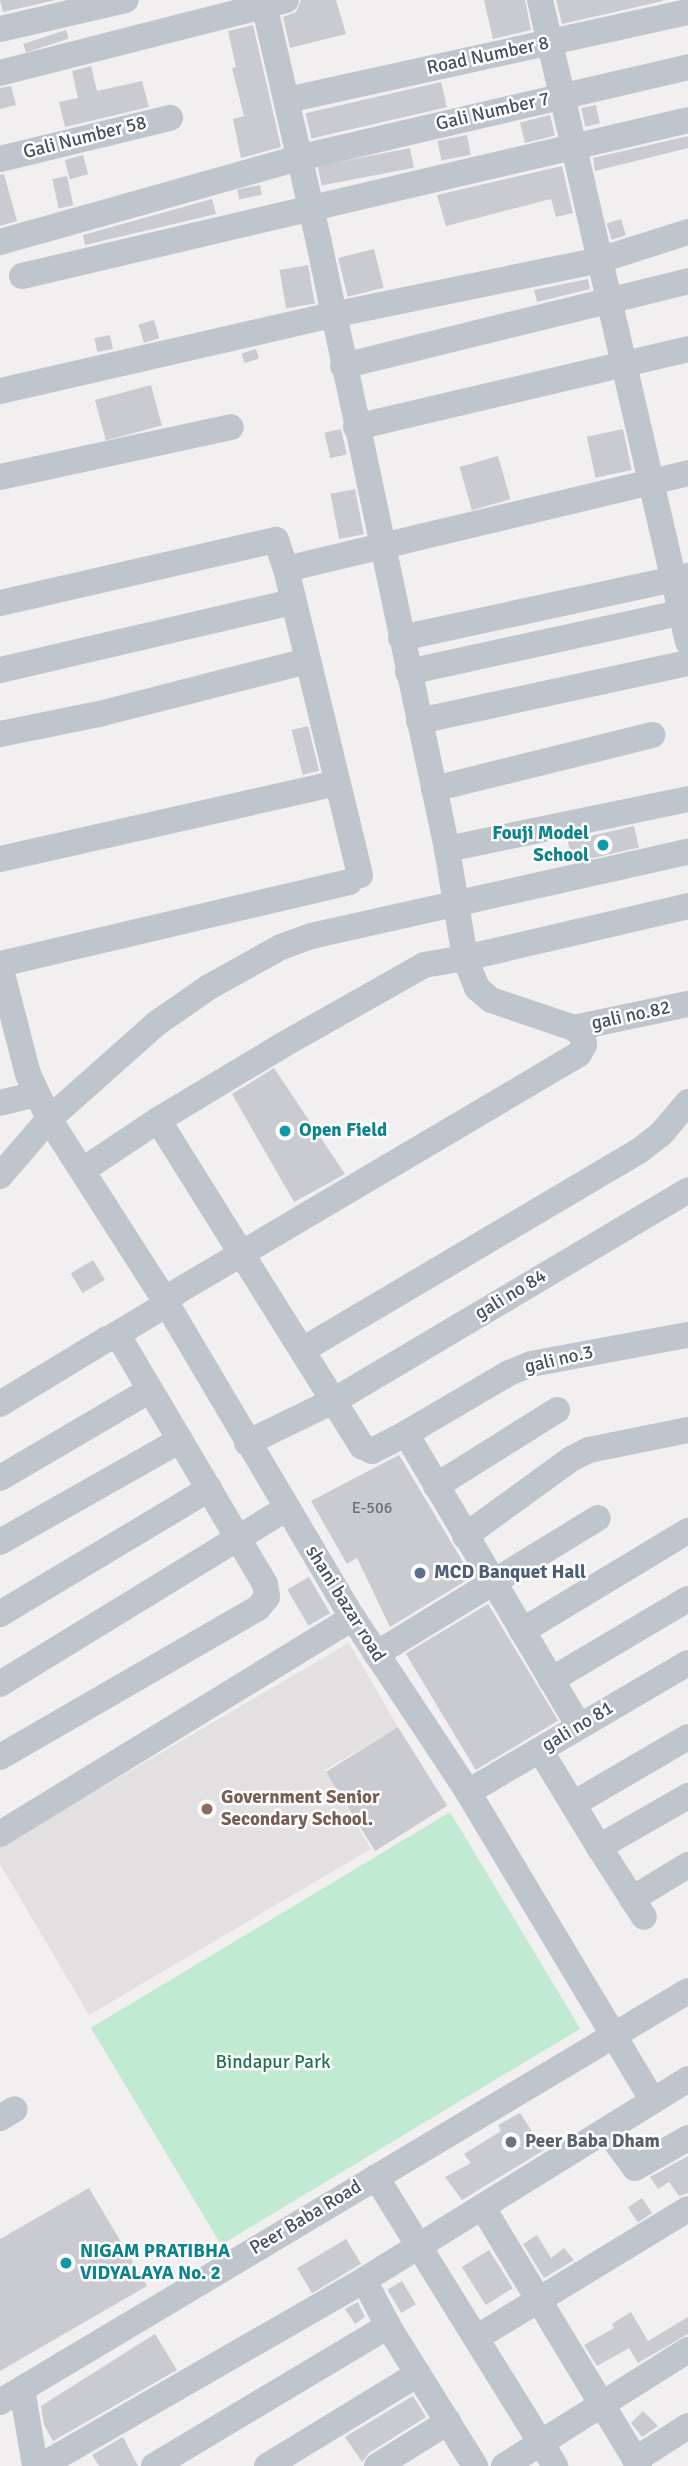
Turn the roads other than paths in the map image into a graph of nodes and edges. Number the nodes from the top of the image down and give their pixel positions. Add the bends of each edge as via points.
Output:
1 (126, 0) edge
2 (540, 0) edge
3 (271, 2) edge
4 (656, 9) edge
5 (688, 12) edge
6 (0, 29) edge
7 (550, 43) junction
8 (688, 66) edge
9 (0, 73) edge
10 (562, 96) junction
11 (287, 100) junction
12 (170, 118) dead end
13 (688, 120) edge
14 (574, 146) junction
15 (298, 158) junction
16 (0, 159) edge
17 (310, 206) junction
18 (688, 232) edge
19 (0, 242) edge
20 (600, 260) junction
21 (22, 276) dead end
22 (688, 281) edge
23 (609, 300) junction
24 (332, 315) junction
25 (688, 349) edge
26 (624, 365) junction
27 (342, 366) junction
28 (0, 391) edge
29 (232, 427) dead end
30 (356, 427) junction
31 (688, 472) edge
32 (0, 477) edge
33 (650, 482) junction
34 (384, 545) junction
35 (286, 569) junction
36 (681, 577) edge
37 (293, 602) junction
38 (0, 603) edge
39 (684, 612) edge
40 (401, 638) junction
41 (688, 642) edge
42 (307, 661) junction
43 (688, 663) edge
44 (0, 670) edge
45 (408, 672) junction
46 (419, 721) junction
47 (0, 734) edge
48 (652, 735) dead end
49 (338, 783) junction
50 (434, 789) junction
51 (688, 799) edge
52 (447, 849) junction
53 (688, 852) edge
54 (0, 859) edge
55 (456, 903) junction
56 (688, 906) edge
57 (465, 958) junction
58 (0, 965) edge
59 (688, 1003) edge
60 (574, 1028) junction
61 (9, 1044) edge
62 (37, 1094) junction
63 (688, 1102) edge
64 (0, 1103) edge
65 (49, 1119) junction
66 (158, 1120) junction
67 (83, 1170) junction
68 (0, 1176) edge
69 (688, 1190) edge
70 (244, 1253) junction
71 (166, 1301) junction
72 (688, 1335) edge
73 (114, 1336) junction
74 (303, 1349) junction
75 (150, 1390) junction
76 (335, 1400) junction
77 (0, 1404) edge
78 (557, 1410) dead end
79 (688, 1430) edge
80 (405, 1434) junction
81 (180, 1440) junction
82 (247, 1443) junction
83 (0, 1478) edge
84 (436, 1486) junction
85 (209, 1489) junction
86 (286, 1509) junction
87 (598, 1518) dead end
88 (688, 1531) edge
89 (465, 1536) junction
90 (239, 1539) junction
91 (0, 1542) edge
92 (494, 1585) junction
93 (688, 1599) edge
94 (0, 1614) edge
95 (353, 1618) junction
96 (522, 1631) junction
97 (376, 1654) junction
98 (688, 1663) edge
99 (551, 1680) junction
100 (0, 1684) edge
101 (579, 1726) junction
102 (688, 1737) edge
103 (540, 1750) junction
104 (0, 1757) edge
105 (468, 1792) junction
106 (688, 1796) edge
107 (573, 1804) junction
108 (0, 1834) edge
109 (599, 1847) junction
110 (688, 1865) edge
111 (688, 1992) edge
112 (613, 2036) junction
113 (688, 2079) edge
114 (653, 2101) junction
115 (607, 2130) junction
116 (688, 2138) edge
117 (376, 2177) junction
118 (483, 2207) junction
119 (688, 2209) edge
120 (419, 2246) junction
121 (364, 2280) junction
122 (539, 2300) junction
123 (388, 2326) junction
124 (476, 2338) junction
125 (688, 2350) edge
126 (418, 2374) junction
127 (11, 2395) edge
128 (601, 2402) junction
129 (448, 2423) junction
130 (688, 2426) edge
131 (548, 2455) edge
132 (637, 2463) edge
133 (35, 2466) edge
134 (41, 2466) edge
135 (155, 2466) edge
136 (267, 2466) edge
137 (377, 2466) edge
138 (475, 2466) edge
139 (504, 2466) edge

1 - 6 street
2 - 7 street
3 - 9 street
3 - 11 street
4 - 5 street, Road Number 8
4 - 7 street, Road Number 8
7 - 10 street
7 - 11 street, Road Number 8
8 - 10 street, Gali Number 7
10 - 14 street
10 - 15 street, Gali Number 7
11 - 15 street
12 - 16 street, Gali Number 58
13 - 14 street
14 - 17 street
14 - 20 street
15 - 17 street
15 - 19 street, Gali Number 7
17 - 21 street
17 - 24 street
18 - 20 street
20 - 23 street
20 - 24 street
22 - 23 street
23 - 26 street
23 - 27 street
24 - 27 street
24 - 28 street
25 - 26 street
26 - 30 street
26 - 33 street
27 - 30 street
29 - 32 street
30 - 34 street
31 - 33 street
33 - 34 street
33 - 36 street
34 - 35 street
34 - 40 street
35 - 37 street
35 - 38 street via 279,543 271,540
36 - 39 street
36 - 40 street
37 - 42 street
37 - 44 street
39 - 41 street
39 - 45 street
40 - 45 street
42 - 47 street
42 - 49 street
43 - 46 street
45 - 46 street
46 - 50 street
48 - 50 street
49 - 54 street
49 - 58 street via 355,879
50 - 52 street
51 - 52 street
52 - 55 street
53 - 55 street
55 - 57 street
55 - 65 street via 311,936 252,961 157,1023
56 - 57 street
57 - 60 street via 477,988 491,1000
57 - 66 street via 445,959 406,972
58 - 61 street, shani bazar road
59 - 60 street, gali no.82
60 - 70 street via 583,1035 579,1054
61 - 62 street, shani bazar road
62 - 64 street
62 - 65 street, shani bazar road
63 - 74 street via 661,1134 639,1151
65 - 67 street, shani bazar road
65 - 68 street
66 - 67 street
66 - 70 street
67 - 71 street, shani bazar road
69 - 76 street, gali no 84
70 - 71 street
70 - 74 street
71 - 73 street
71 - 82 street, shani bazar road
72 - 80 street, gali no.3 via 531,1364
73 - 75 street via 123,1342
73 - 77 street
74 - 76 street
75 - 81 street
75 - 83 street
76 - 80 street, gali no.3 via 366,1451
76 - 82 street, gali no 84
78 - 84 street
79 - 89 street via 589,1450
80 - 84 street
81 - 85 street
81 - 91 street
82 - 86 street, shani bazar road
84 - 89 street
85 - 90 street
85 - 94 street
86 - 90 street
86 - 95 street, shani bazar road
87 - 92 street
88 - 96 street
89 - 92 street
90 - 100 street
90 - 104 street via 265,1584 267,1597 258,1608
92 - 96 street
92 - 97 street
93 - 99 street
95 - 97 street, shani bazar road
95 - 108 street
96 - 99 street
97 - 105 street, shani bazar road
98 - 101 street, gali no 81
99 - 101 street
101 - 103 street, gali no 81
102 - 107 street
103 - 105 street, gali no 81
103 - 107 street
105 - 112 street, shani bazar road
106 - 109 street
107 - 109 street
109 - 110 street via 638,1908
111 - 112 street, Peer Baba Road
112 - 114 street, shani bazar road
112 - 117 street, Peer Baba Road
113 - 114 street
114 - 115 street
115 - 116 street via 635,2168
115 - 118 street
117 - 120 street
117 - 127 street, Peer Baba Road
118 - 120 street
118 - 122 street
119 - 122 street
120 - 121 street
120 - 124 street
121 - 123 street
121 - 134 street
122 - 124 street
122 - 128 street
123 - 126 street
123 - 135 street
124 - 131 street
125 - 128 street
126 - 129 street
126 - 136 street
127 - 133 street
128 - 131 street
128 - 132 street
129 - 137 street
129 - 138 street
130 - 132 street
131 - 139 street

